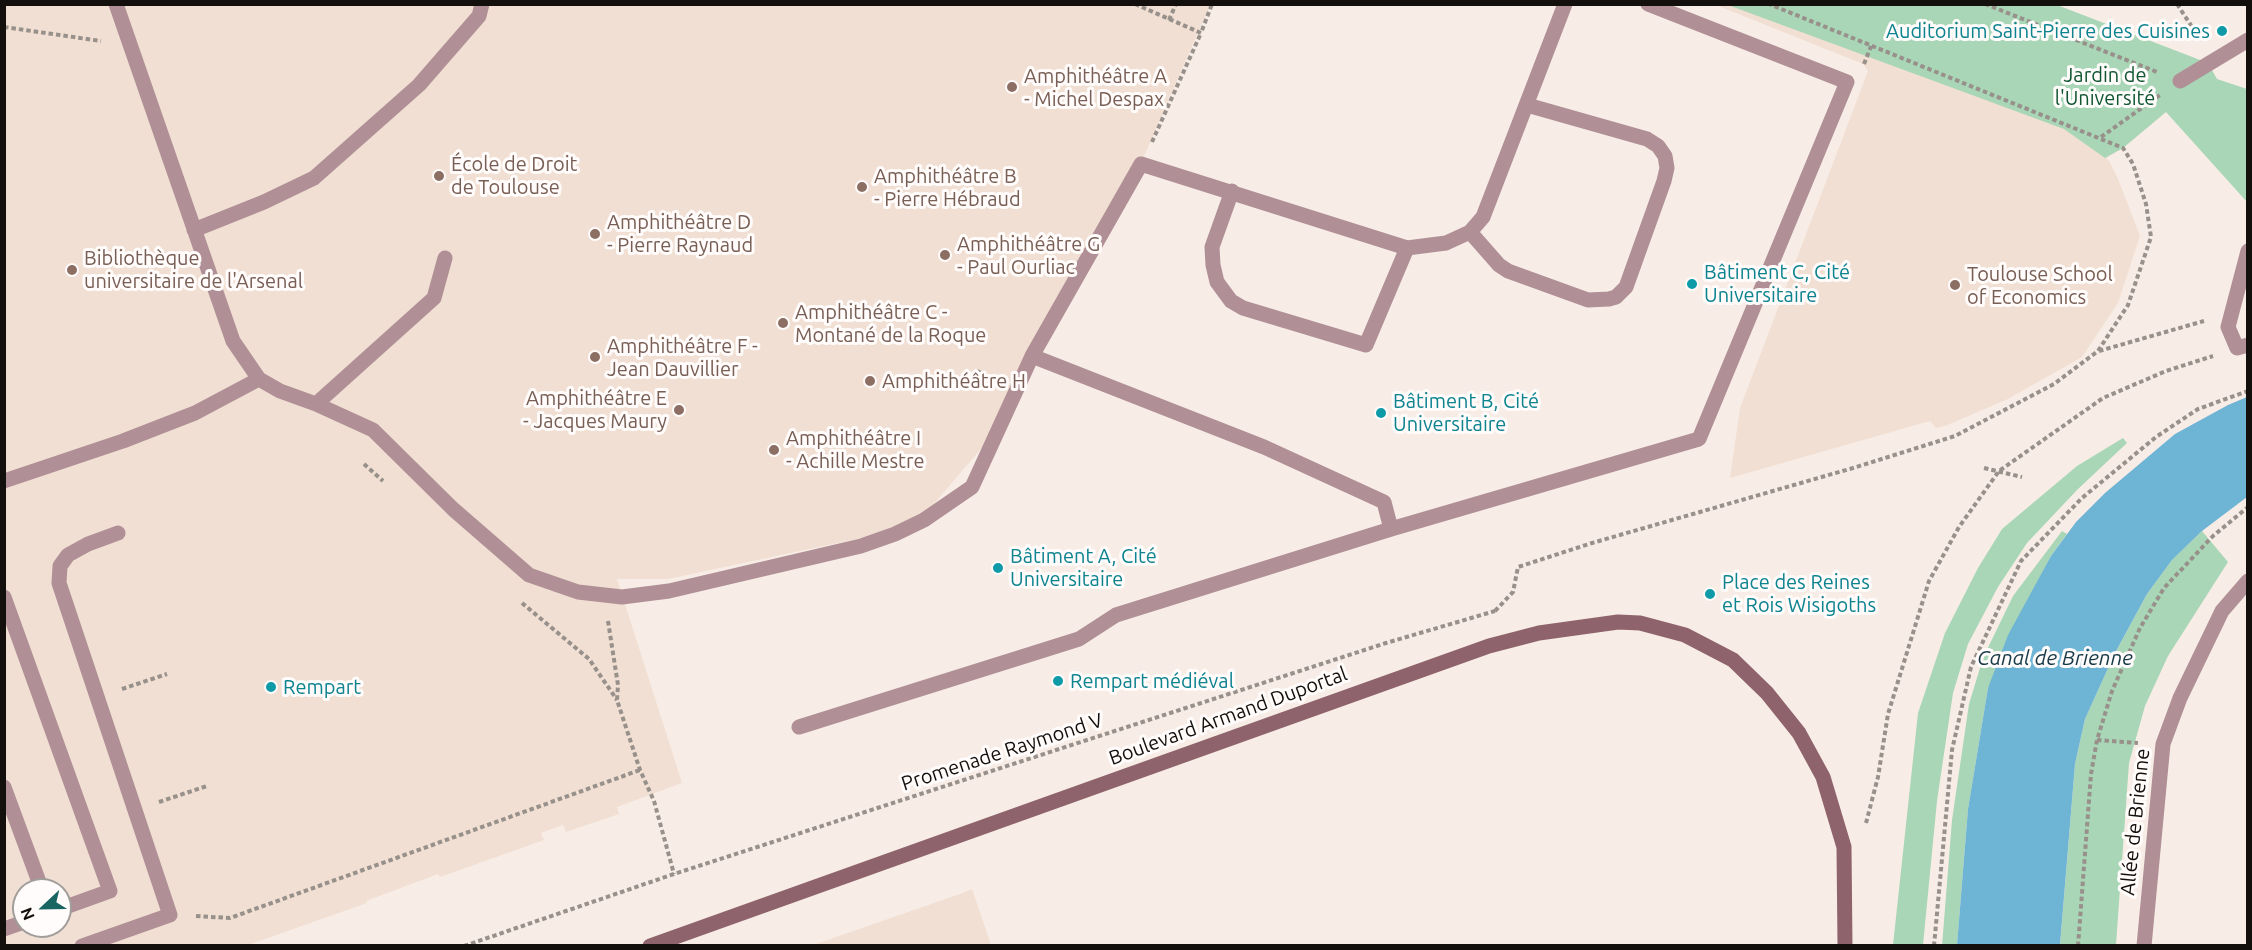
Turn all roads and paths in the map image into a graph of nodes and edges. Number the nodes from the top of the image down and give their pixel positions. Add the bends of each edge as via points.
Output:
1 (116, 4) edge
2 (482, 4) edge
3 (1135, 4) edge
4 (1176, 4) edge
5 (1212, 4) edge
6 (1565, 4) edge
7 (1648, 4) edge
8 (1769, 4) edge
9 (1985, 4) edge
10 (2177, 4) edge
11 (1169, 20) junction
12 (4, 27) edge
13 (1201, 33) junction
14 (2247, 40) edge
15 (131, 48) junction
16 (2213, 60) junction
17 (2180, 81) junction
18 (1527, 105) junction
19 (2101, 137) junction
20 (1141, 164) junction
21 (1232, 192) junction
22 (194, 230) junction
23 (1470, 232) junction
24 (1407, 248) junction
25 (2247, 251) edge
26 (445, 258) dead end
27 (2230, 314) junction
28 (2242, 346) edge
29 (2098, 351) junction
30 (1032, 356) junction
31 (259, 379) junction
32 (2247, 391) edge
33 (316, 404) junction
34 (1984, 468) dead end
35 (1999, 471) junction
36 (2022, 477) dead end
37 (4, 481) edge
38 (2247, 507) edge
39 (1391, 529) junction
40 (118, 533) dead end
41 (2247, 581) edge
42 (4, 597) edge
43 (1495, 611) junction
44 (611, 632) dead end
45 (1506, 641) junction
46 (167, 674) dead end
47 (147, 680) dead end
48 (799, 727) dead end
49 (2097, 740) junction
50 (2163, 744) junction
51 (640, 770) junction
52 (207, 786) dead end
53 (4, 787) edge
54 (185, 793) dead end
55 (1861, 812) dead end
56 (1866, 823) junction
57 (1866, 834) dead end
58 (674, 874) junction
59 (38, 878) edge
60 (72, 905) edge
61 (170, 915) junction
62 (82, 945) edge
63 (464, 945) edge
64 (650, 945) edge
65 (1845, 945) edge
66 (1934, 945) edge
67 (2078, 945) edge
68 (2145, 945) edge

1 - 15 street
2 - 22 street via 479,16 419,85 314,178
3 - 11 path
4 - 11 path
5 - 13 path
6 - 18 street
7 - 39 street via 1846,82 1699,439
8 - 19 path
9 - 17 path
10 - 16 path
11 - 13 path
12 - 15 path
13 - 20 path
14 - 16 street
15 - 22 street
16 - 17 street
17 - 19 path
18 - 23 street via 1483,217
18 - 23 street via 1647,139 1665,156 1664,181 1626,287 1616,297 1588,300 1508,271
19 - 29 path via 2123,148 2133,164 2146,204 2151,237 2128,305
20 - 21 street
20 - 30 street
21 - 24 street
21 - 24 street via 1212,247 1213,265 1217,282 1231,301 1243,308 1366,345
22 - 31 street via 233,341
23 - 24 street via 1446,243
25 - 27 street
26 - 33 street via 434,298
27 - 28 street via 2228,327
27 - 29 path
28 - 35 path via 2166,371 2103,398
29 - 43 path via 2054,384 1947,439 1518,567 1513,592
30 - 33 street via 972,487 924,520 861,546 669,591 622,597 578,592 529,575 453,509 373,430
30 - 39 street via 1264,447 1384,502
31 - 33 street
31 - 37 street via 195,413
32 - 66 path via 2198,409 2156,438 2082,498 2021,561 1968,678 1952,750
34 - 35 path
35 - 36 path
35 - 56 path via 1959,527 1929,581 1888,714
38 - 49 path via 2164,588 2140,628 2112,691
39 - 48 street via 1116,615 1079,639
40 - 61 street via 68,555 60,566 59,583
41 - 50 street, Allée de Brienne via 2222,611
42 - 60 street via 110,891
43 - 45 path
43 - 58 path, Promenade Raymond V
44 - 51 path via 617,700
45 - 64 street, Boulevard Armand Duportal
45 - 65 street, Boulevard Armand Duportal via 1618,622 1640,623 1685,635 1733,660 1767,693 1799,733 1823,777 1844,847
46 - 47 path
49 - 50 path
49 - 67 path
50 - 68 street, Allée de Brienne
51 - 58 path via 654,801
51 - 61 path via 230,918
52 - 54 path
53 - 59 street
55 - 56 path
56 - 57 path
58 - 63 path, Promenade Raymond V
61 - 62 street

